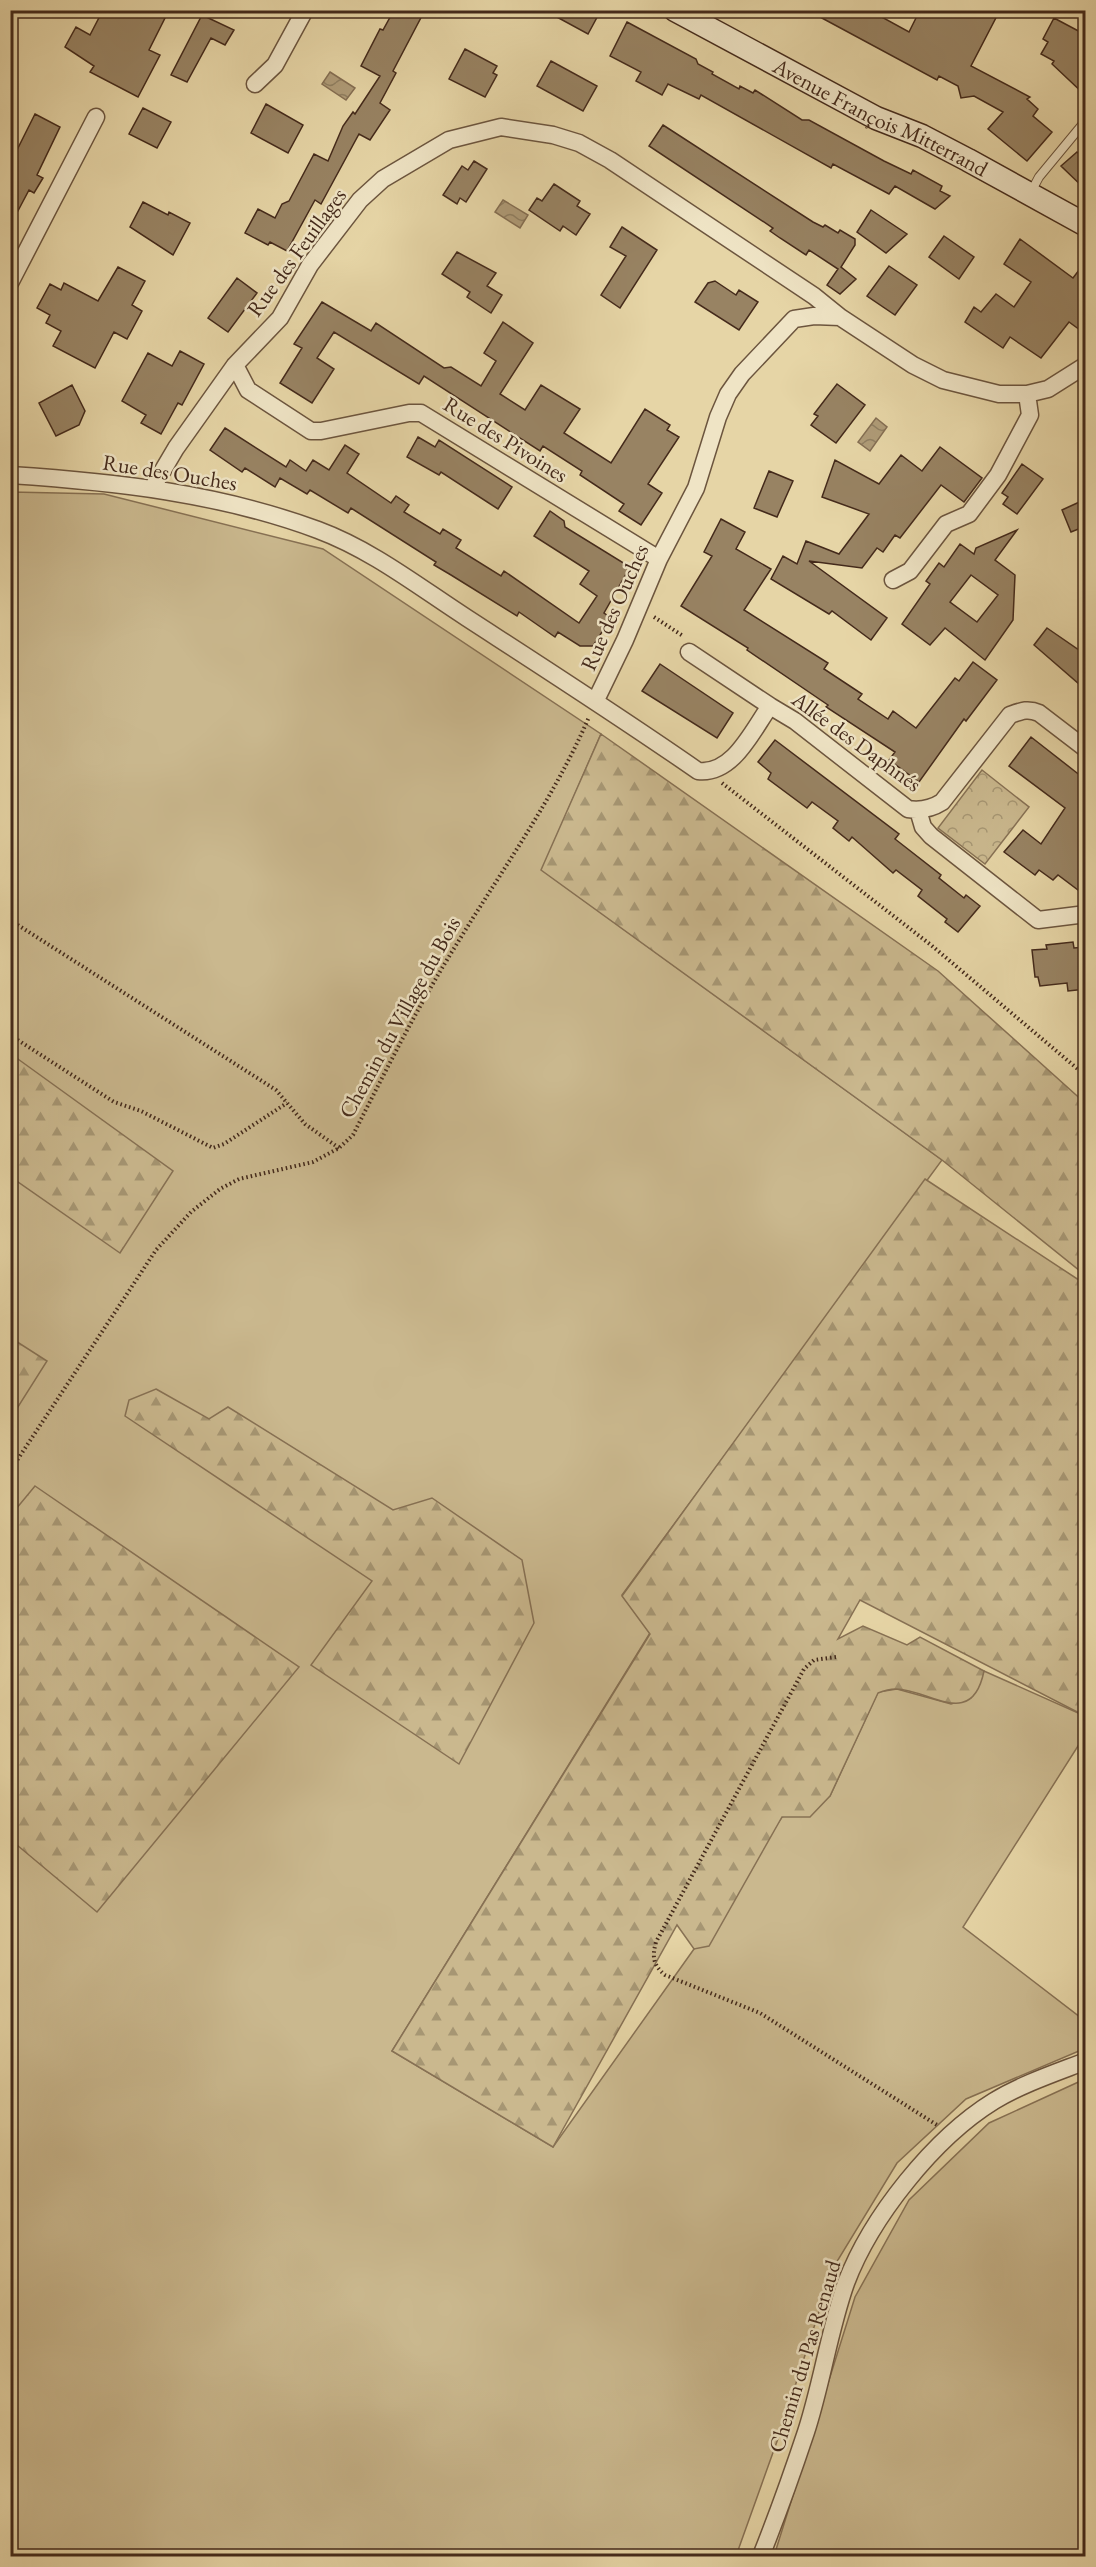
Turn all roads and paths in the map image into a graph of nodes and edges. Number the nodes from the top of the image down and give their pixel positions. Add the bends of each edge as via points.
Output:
1 (305, 10) edge
2 (675, 10) edge
3 (255, 84) dead end
4 (96, 117) dead end
5 (1086, 128) edge
6 (1030, 194) junction
7 (1086, 225) edge
8 (10, 283) edge
9 (798, 286) junction
10 (840, 317) junction
11 (797, 319) junction
12 (235, 365) junction
13 (1086, 365) edge
14 (1027, 394) junction
15 (10, 475) edge
16 (153, 487) junction
17 (659, 559) junction
18 (893, 580) dead end
19 (639, 607) junction
20 (689, 652) joint
21 (596, 700) junction
22 (770, 706) junction
23 (1086, 748) edge
24 (707, 772) junction
25 (918, 810) junction
26 (1086, 914) edge
27 (10, 920) edge
28 (10, 1035) edge
29 (1086, 1076) edge
30 (287, 1103) junction
31 (339, 1148) junction
32 (10, 1471) edge
33 (836, 1657) dead end
34 (1086, 2061) edge
35 (947, 2137) junction
36 (761, 2556) edge

1 - 3 street via 275,65
2 - 6 main road, Avenue François Mitterrand via 876,118 922,136
4 - 8 street
5 - 6 lane via 1082,125 1053,159
6 - 7 main road, Avenue François Mitterrand
9 - 10 street, Rue des Feuillages
9 - 11 street
9 - 12 street, Rue des Feuillages via 579,143 501,127 448,140 382,179 360,200 310,266 280,318
10 - 11 street
10 - 14 street via 943,380 999,394
11 - 17 street, Rue des Ouches via 775,338 728,394 696,488
12 - 16 street, Rue des Feuillages
12 - 17 street, Rue des Pivoines via 248,390 311,431 421,413
13 - 14 street via 1048,389
14 - 18 street via 1030,415 998,475 969,514 946,524 910,571
15 - 16 street, Rue des Ouches
16 - 21 street, Rue des Ouches via 274,516 320,531 368,554
17 - 19 street, Rue des Ouches
19 - 20 path via 686,638
19 - 21 street, Rue des Ouches
20 - 22 street, Allée des Daphnés
21 - 24 street via 698,771
21 - 31 path, Chemin du Village du Bois via 569,763 540,815 425,998 353,1135
22 - 24 street, Allée des Daphnés via 728,764
22 - 25 street, Allée des Daphnés via 908,809
23 - 25 street, Allée des Daphnés via 1039,713 1022,710 1010,715 942,802
24 - 29 path via 931,945
25 - 26 street, Allée des Daphnés via 923,827 931,836 1038,920
27 - 30 path via 276,1090
28 - 30 path via 114,1102 141,1111 213,1149
30 - 31 path via 305,1124
31 - 32 path, Chemin du Village du Bois via 313,1162 239,1179 191,1212 156,1250
33 - 35 path via 814,1660 804,1669 656,1942 654,1959 666,1975 760,2013 933,2121
34 - 35 street, Chemin du Pas Renaud via 993,2102
35 - 36 street, Chemin du Pas Renaud via 899,2192 863,2246 846,2283 806,2432

